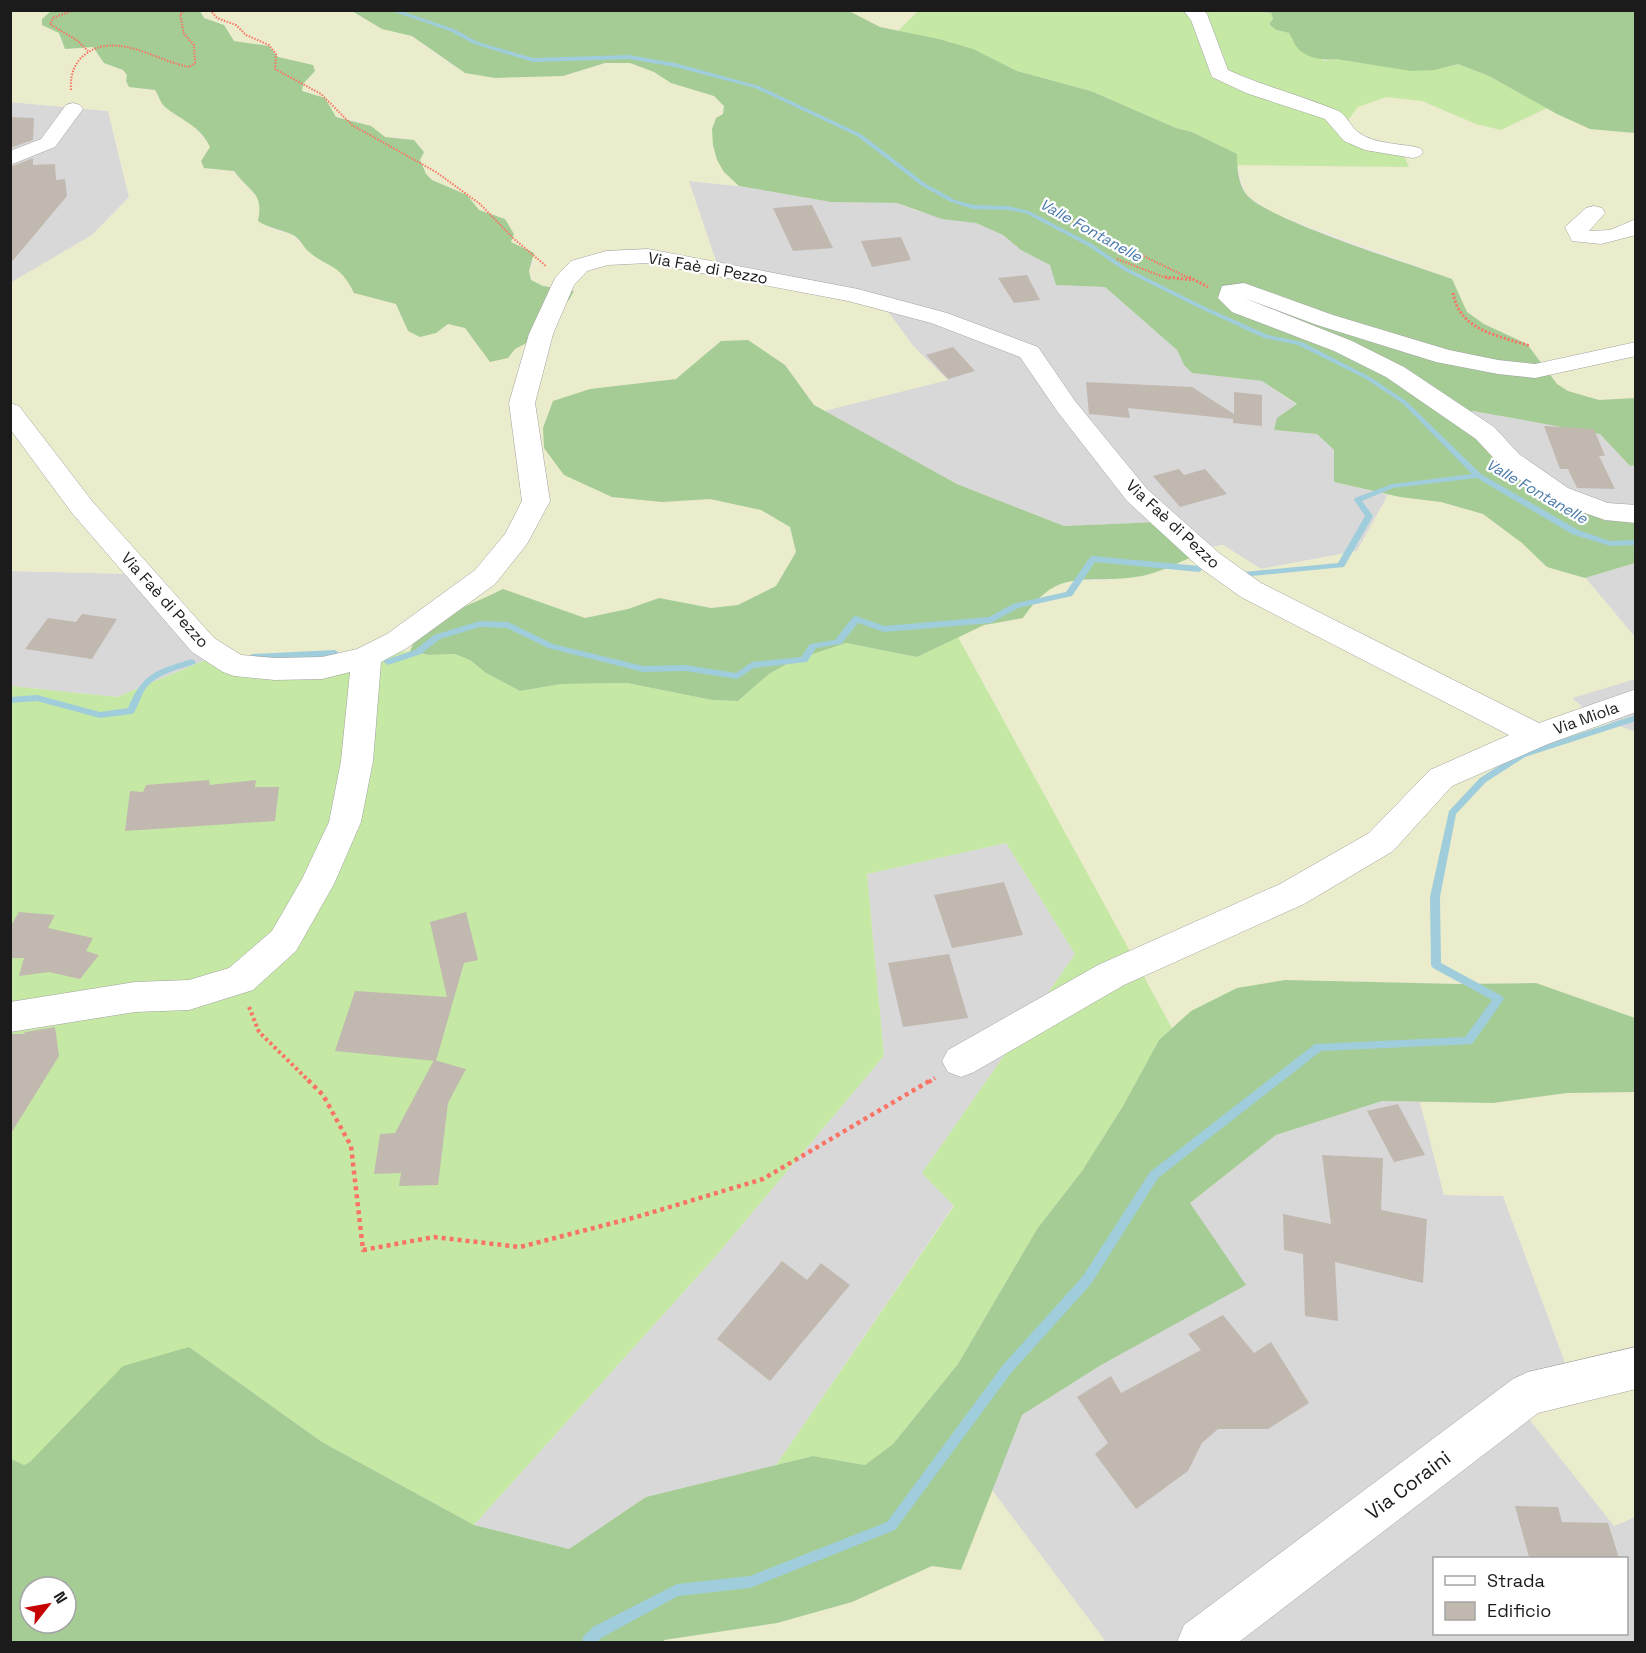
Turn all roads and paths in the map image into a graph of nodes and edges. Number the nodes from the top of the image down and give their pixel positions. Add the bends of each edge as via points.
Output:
1 (74, 10) edge
2 (186, 10) edge
3 (210, 10) edge
4 (1192, 10) edge
5 (88, 51) junction
6 (73, 110) joint
7 (1413, 152) dead end
8 (10, 159) edge
9 (1594, 213) dead end
10 (1073, 222) dead end
11 (1635, 226) edge
12 (1117, 259) dead end
13 (1197, 281) junction
14 (563, 282) junction
15 (1453, 293) dead end
16 (1230, 298) junction
17 (1539, 347) dead end
18 (1635, 349) edge
19 (10, 411) edge
20 (1635, 514) edge
21 (366, 657) junction
22 (1635, 700) edge
23 (1537, 736) junction
24 (240, 980) junction
25 (10, 1017) edge
26 (961, 1061) joint
27 (1635, 1368) edge
28 (1201, 1642) edge

1 - 5 path via 53,18 50,24
2 - 5 path via 180,14 184,34 194,45 195,54 195,63 189,68 118,46
3 - 14 path via 217,18 269,45 276,54 275,69 321,94 351,125 436,172 480,204
4 - 7 street via 1200,18 1219,73 1253,89 1332,115 1351,137 1372,146
5 - 6 path via 74,65 70,81
6 - 8 street via 48,143
9 - 11 street via 1576,227 1580,236 1611,236
10 - 13 path
12 - 13 path via 1170,279
13 - 16 path
14 - 21 street, Via Faè di Pezzo via 541,334 522,403 536,501 517,538 485,577 398,641
14 - 23 street, Via Faè di Pezzo via 579,266 606,258 648,256 850,294 939,318 1029,352 1066,406 1137,495 1209,560 1251,590
15 - 17 path via 1456,310 1475,327
16 - 18 street via 1230,291 1244,290 1445,357 1498,367 1535,371
16 - 20 street via 1240,306 1343,346 1395,372 1485,433 1510,460 1558,494 1605,511
19 - 21 street, Via Faè di Pezzo via 82,507 203,645 234,665 275,669 322,668
21 - 24 street via 357,761 345,822 317,884 284,940
22 - 23 street, Via Miola
23 - 26 street, Via Miola via 1441,778 1381,842 1292,894 1112,975
24 - 25 street via 189,995 135,996
24 - 26 path via 258,1032 323,1095 351,1146 363,1250 434,1237 520,1247 763,1179
27 - 28 street, Via Coraini via 1528,1394

